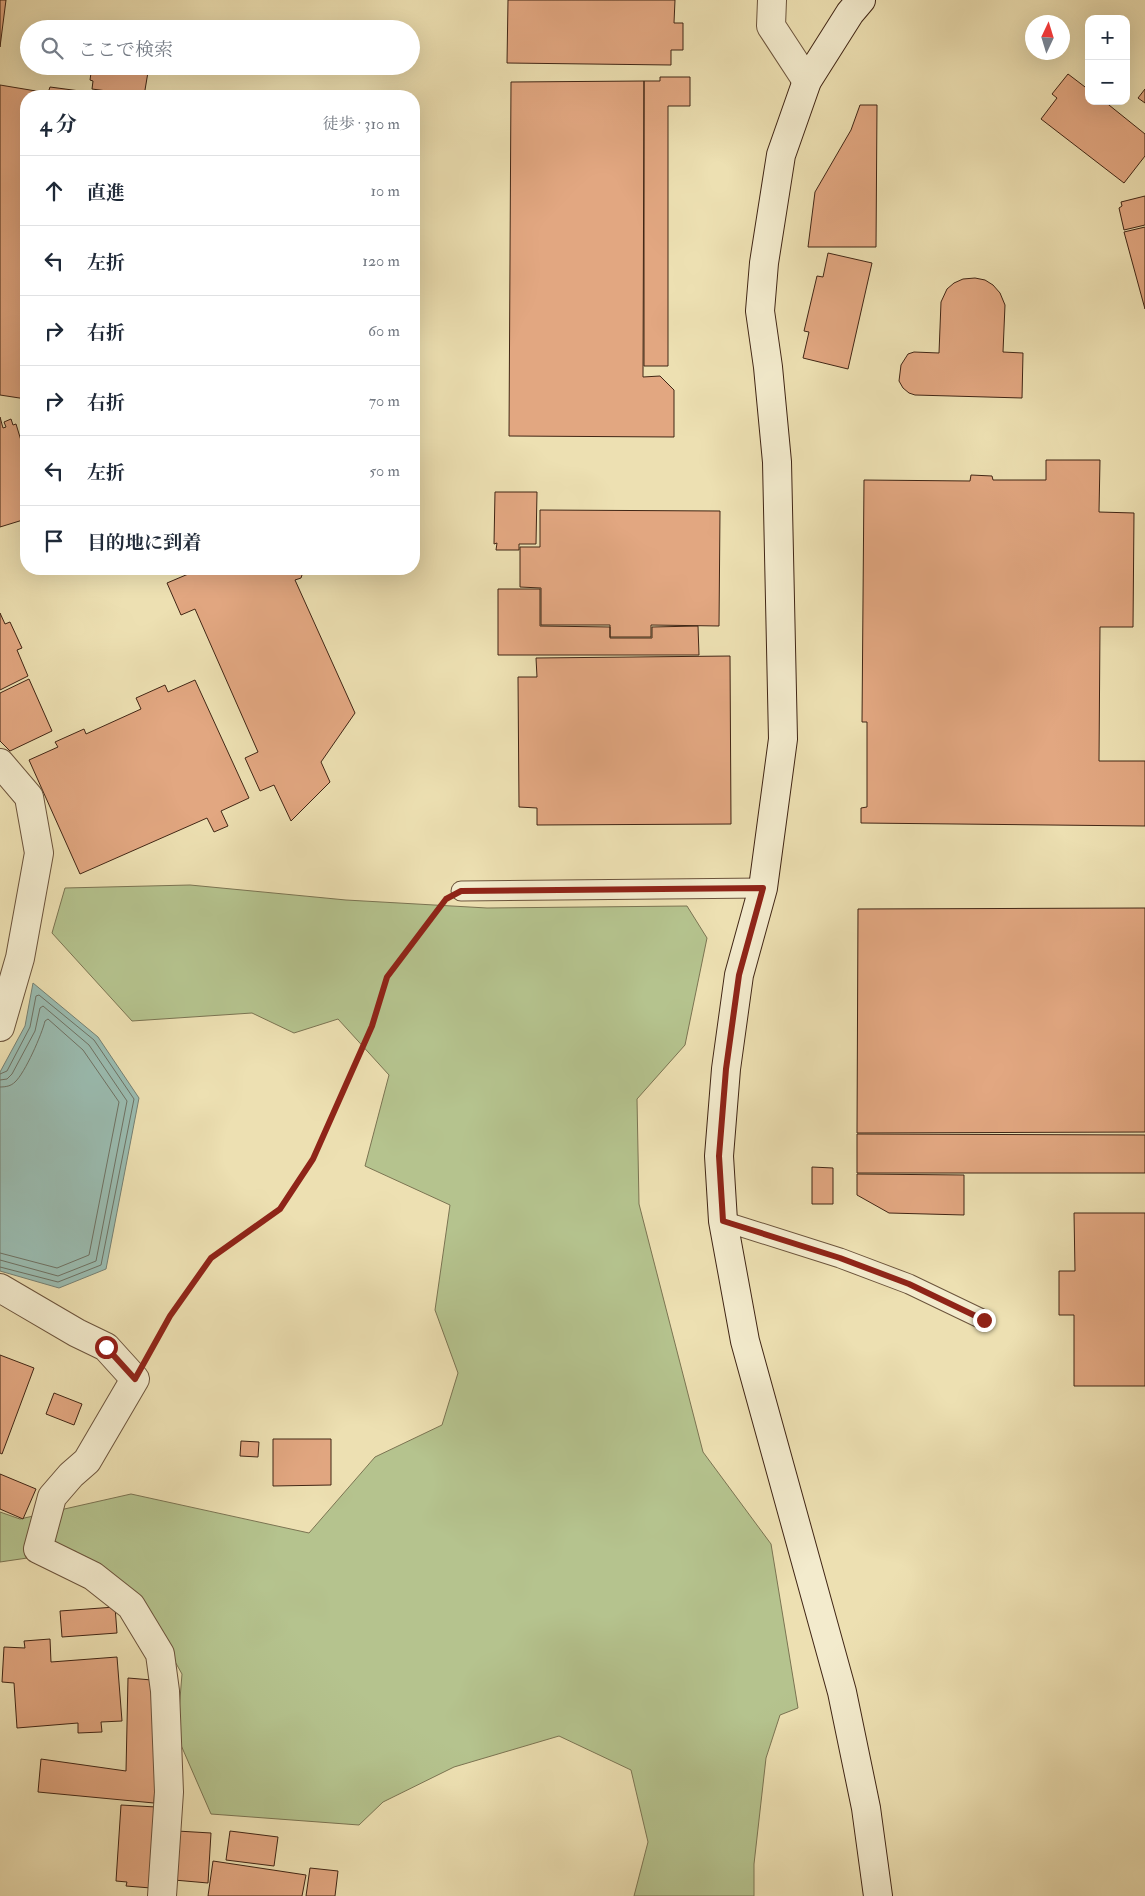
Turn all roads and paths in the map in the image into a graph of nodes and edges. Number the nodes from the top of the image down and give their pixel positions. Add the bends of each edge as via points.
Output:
1 (772, 0) edge
2 (861, 0) edge
3 (806, 81) junction
4 (0, 763) edge
5 (763, 888) junction
6 (461, 891) joint
7 (0, 1027) edge
8 (723, 1221) junction
9 (0, 1288) edge
10 (984, 1320) dead end
11 (135, 1379) junction
12 (162, 1896) edge
13 (878, 1896) edge

1 - 3 street via 771,26
2 - 3 street
3 - 5 street via 781,155 768,230 760,311 777,462 783,739
4 - 7 street via 29,798 39,852 20,958
5 - 6 lane
5 - 8 street via 739,975 726,1069 719,1156
6 - 11 path via 446,899 387,977 372,1026 313,1159 280,1209 211,1258 170,1316
8 - 10 lane via 909,1284
8 - 13 street via 745,1341 842,1692 866,1808
9 - 11 street via 106,1347
11 - 12 street via 87,1461 52,1497 38,1549 92,1576 131,1606 160,1654 165,1691 168,1792

